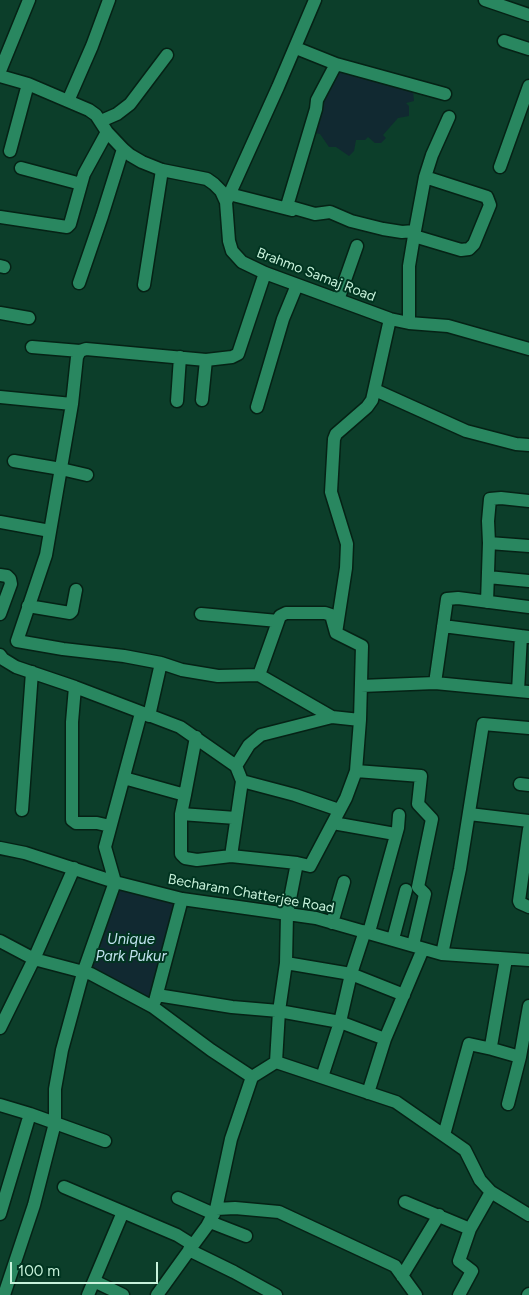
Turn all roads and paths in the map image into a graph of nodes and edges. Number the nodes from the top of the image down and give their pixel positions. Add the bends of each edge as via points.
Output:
1 (29, 0) edge
2 (109, 0) edge
3 (315, 0) edge
4 (489, 1) edge
5 (529, 15) edge
6 (504, 41) dead end
7 (296, 48) junction
8 (529, 49) edge
9 (167, 55) dead end
10 (336, 64) junction
11 (0, 71) edge
12 (0, 76) edge
13 (28, 84) junction
14 (529, 86) edge
15 (445, 94) dead end
16 (68, 101) junction
17 (449, 117) dead end
18 (104, 127) junction
19 (123, 148) junction
20 (10, 151) dead end
21 (500, 167) dead end
22 (22, 168) dead end
23 (162, 170) junction
24 (425, 177) junction
25 (81, 184) junction
26 (228, 198) junction
27 (0, 216) edge
28 (312, 219) dead end
29 (414, 233) junction
30 (357, 246) dead end
31 (265, 273) junction
32 (79, 283) dead end
33 (297, 285) junction
34 (144, 286) dead end
35 (338, 300) junction
36 (0, 313) edge
37 (29, 318) dead end
38 (390, 319) junction
39 (409, 323) junction
40 (32, 347) dead end
41 (529, 349) edge
42 (80, 351) junction
43 (180, 357) junction
44 (206, 360) junction
45 (375, 390) junction
46 (0, 396) edge
47 (202, 400) dead end
48 (177, 401) dead end
49 (72, 404) junction
50 (257, 407) dead end
51 (529, 445) edge
52 (14, 461) dead end
53 (61, 469) junction
54 (87, 475) dead end
55 (529, 501) edge
56 (0, 522) edge
57 (50, 531) junction
58 (489, 543) junction
59 (529, 546) edge
60 (0, 575) edge
61 (488, 577) junction
62 (529, 581) edge
63 (76, 590) dead end
64 (487, 602) junction
65 (28, 606) junction
66 (529, 607) edge
67 (0, 614) edge
68 (201, 614) dead end
69 (278, 621) junction
70 (443, 626) junction
71 (336, 633) junction
72 (525, 636) edge
73 (0, 655) edge
74 (161, 663) junction
75 (32, 672) junction
76 (259, 675) junction
77 (436, 683) junction
78 (361, 686) junction
79 (75, 687) junction
80 (524, 692) edge
81 (145, 714) junction
82 (332, 717) junction
83 (360, 720) junction
84 (529, 728) edge
85 (196, 737) junction
86 (236, 766) junction
87 (356, 772) junction
88 (124, 778) junction
89 (242, 781) junction
90 (185, 795) junction
91 (22, 810) dead end
92 (339, 810) junction
93 (181, 814) junction
94 (469, 814) junction
95 (399, 815) dead end
96 (236, 818) junction
97 (529, 821) edge
98 (333, 823) junction
99 (110, 826) junction
100 (529, 829) edge
101 (395, 834) junction
102 (0, 848) edge
103 (231, 856) junction
104 (298, 863) junction
105 (74, 868) junction
106 (115, 882) junction
107 (344, 882) dead end
108 (406, 890) dead end
109 (182, 899) junction
110 (529, 907) edge
111 (287, 914) junction
112 (332, 923) junction
113 (367, 932) junction
114 (393, 939) junction
115 (0, 942) edge
116 (418, 947) junction
117 (442, 954) junction
118 (34, 959) junction
119 (506, 959) junction
120 (529, 960) edge
121 (286, 963) junction
122 (83, 972) junction
123 (351, 974) junction
124 (404, 995) junction
125 (155, 1001) junction
126 (529, 1006) edge
127 (279, 1011) junction
128 (340, 1022) junction
129 (0, 1028) edge
130 (385, 1039) junction
131 (492, 1049) junction
132 (520, 1057) junction
133 (276, 1062) junction
134 (252, 1077) junction
135 (322, 1077) junction
136 (368, 1093) junction
137 (508, 1104) dead end
138 (0, 1105) edge
139 (30, 1114) junction
140 (55, 1123) junction
141 (444, 1135) junction
142 (105, 1141) dead end
143 (64, 1187) dead end
144 (491, 1192) junction
145 (178, 1198) dead end
146 (405, 1202) dead end
147 (123, 1212) junction
148 (0, 1214) edge
149 (213, 1215) junction
150 (529, 1215) edge
151 (439, 1216) junction
152 (470, 1229) junction
153 (246, 1236) dead end
154 (191, 1248) junction
155 (402, 1276) junction
156 (94, 1281) junction
157 (4, 1295) edge
158 (88, 1295) edge
159 (123, 1295) edge
160 (157, 1295) edge
161 (276, 1295) edge
162 (416, 1295) edge
163 (459, 1295) edge

1 - 11 street
2 - 16 street
3 - 7 street
4 - 5 street
6 - 8 street
7 - 10 street
7 - 26 street
9 - 18 street via 130,104
10 - 15 street
10 - 29 street via 317,100 287,206 315,214 330,212 383,229
12 - 13 street
13 - 16 street
13 - 20 street
14 - 21 street
16 - 18 street via 90,110
17 - 24 street
18 - 19 street
18 - 25 street
19 - 23 street via 142,162
19 - 32 street
22 - 25 street
23 - 26 street via 207,180
23 - 34 street
24 - 29 street
24 - 29 street via 486,197 490,205 469,249 461,250
25 - 27 street via 67,227
26 - 28 street via 295,211
26 - 31 street, Brahmo Samaj Road via 232,251 242,262
29 - 39 street via 409,266
30 - 35 street
31 - 33 street, Brahmo Samaj Road
31 - 44 street via 238,354
33 - 35 street, Brahmo Samaj Road
33 - 50 street via 283,319
35 - 38 street, Brahmo Samaj Road
36 - 37 street
38 - 39 street, Brahmo Samaj Road
38 - 45 street
39 - 41 street, Brahmo Samaj Road via 448,326
40 - 42 street
42 - 43 street
42 - 49 street
43 - 44 street
43 - 48 street
44 - 47 street
45 - 51 street via 466,431
45 - 71 street via 367,407 334,439 331,492 347,544
46 - 49 street
49 - 53 street
52 - 53 street
53 - 54 street
53 - 57 street
55 - 58 street via 490,499
56 - 57 street
57 - 65 street via 46,556
58 - 59 street
58 - 61 street
60 - 67 street via 10,579
61 - 62 street
61 - 64 street
63 - 65 street via 70,613
64 - 66 street
64 - 70 street via 447,599
65 - 74 street via 17,641
68 - 69 street
69 - 71 street via 286,613 325,613 331,615
69 - 76 street
70 - 72 street
70 - 77 street
71 - 78 street via 362,646
72 - 80 street
73 - 75 street via 16,668
74 - 76 street via 218,676
74 - 81 street
75 - 79 street
75 - 91 street
76 - 82 street
77 - 78 street
77 - 80 street
78 - 83 street
79 - 81 street
79 - 99 street via 72,820
81 - 85 street via 180,727
81 - 88 street
82 - 83 street
82 - 86 street via 260,735
83 - 87 street
84 - 94 street via 483,724
85 - 86 street
85 - 90 street
86 - 89 street
87 - 92 street
87 - 116 street via 421,776 418,804 432,819 418,887 425,894
88 - 90 street
88 - 99 street
89 - 92 street
89 - 96 street
90 - 93 street
92 - 98 street
93 - 96 street
93 - 103 street via 181,854 185,858 197,860
94 - 97 street
94 - 117 street
95 - 101 street
96 - 103 street
98 - 101 street
98 - 104 street via 310,866
99 - 106 street via 105,847
100 - 110 street via 519,901
101 - 113 street
102 - 105 street, Becharam Chatterjee Road
103 - 104 street
104 - 111 street
105 - 106 street, Becharam Chatterjee Road
105 - 118 street
106 - 109 street, Becharam Chatterjee Road
106 - 122 street
107 - 112 street
108 - 114 street
109 - 111 street, Becharam Chatterjee Road
109 - 125 street
111 - 112 street, Becharam Chatterjee Road
111 - 121 street
112 - 113 street, Becharam Chatterjee Road
113 - 114 street, Becharam Chatterjee Road
113 - 123 street
114 - 116 street, Becharam Chatterjee Road
115 - 118 street
116 - 117 street, Becharam Chatterjee Road
116 - 124 street
117 - 119 street, Becharam Chatterjee Road
118 - 122 street
118 - 129 street
119 - 120 street, Becharam Chatterjee Road
119 - 131 street
121 - 123 street
121 - 127 street
122 - 125 street
122 - 140 street via 60,1060 55,1089
123 - 124 street
123 - 128 street
124 - 130 street
125 - 127 street
125 - 134 street via 211,1050
126 - 132 street
127 - 128 street
127 - 133 street
128 - 130 street
128 - 135 street
130 - 136 street
131 - 132 street
131 - 141 street via 469,1044
132 - 137 street
133 - 134 street
133 - 135 street
134 - 149 street via 231,1139
135 - 136 street
136 - 141 street via 396,1102
138 - 139 street
139 - 140 street
139 - 148 street
140 - 142 street
140 - 157 street via 34,1205
141 - 144 street via 465,1150 480,1180
143 - 147 street
144 - 150 street
144 - 152 street
145 - 149 street
146 - 151 street
147 - 154 street via 177,1235
147 - 156 street
149 - 153 street
149 - 154 street
149 - 155 street via 235,1208 280,1212 395,1266
151 - 152 street
151 - 155 street
152 - 163 street via 459,1261 472,1271
154 - 160 street
154 - 161 street
155 - 162 street
156 - 158 street
156 - 159 street

